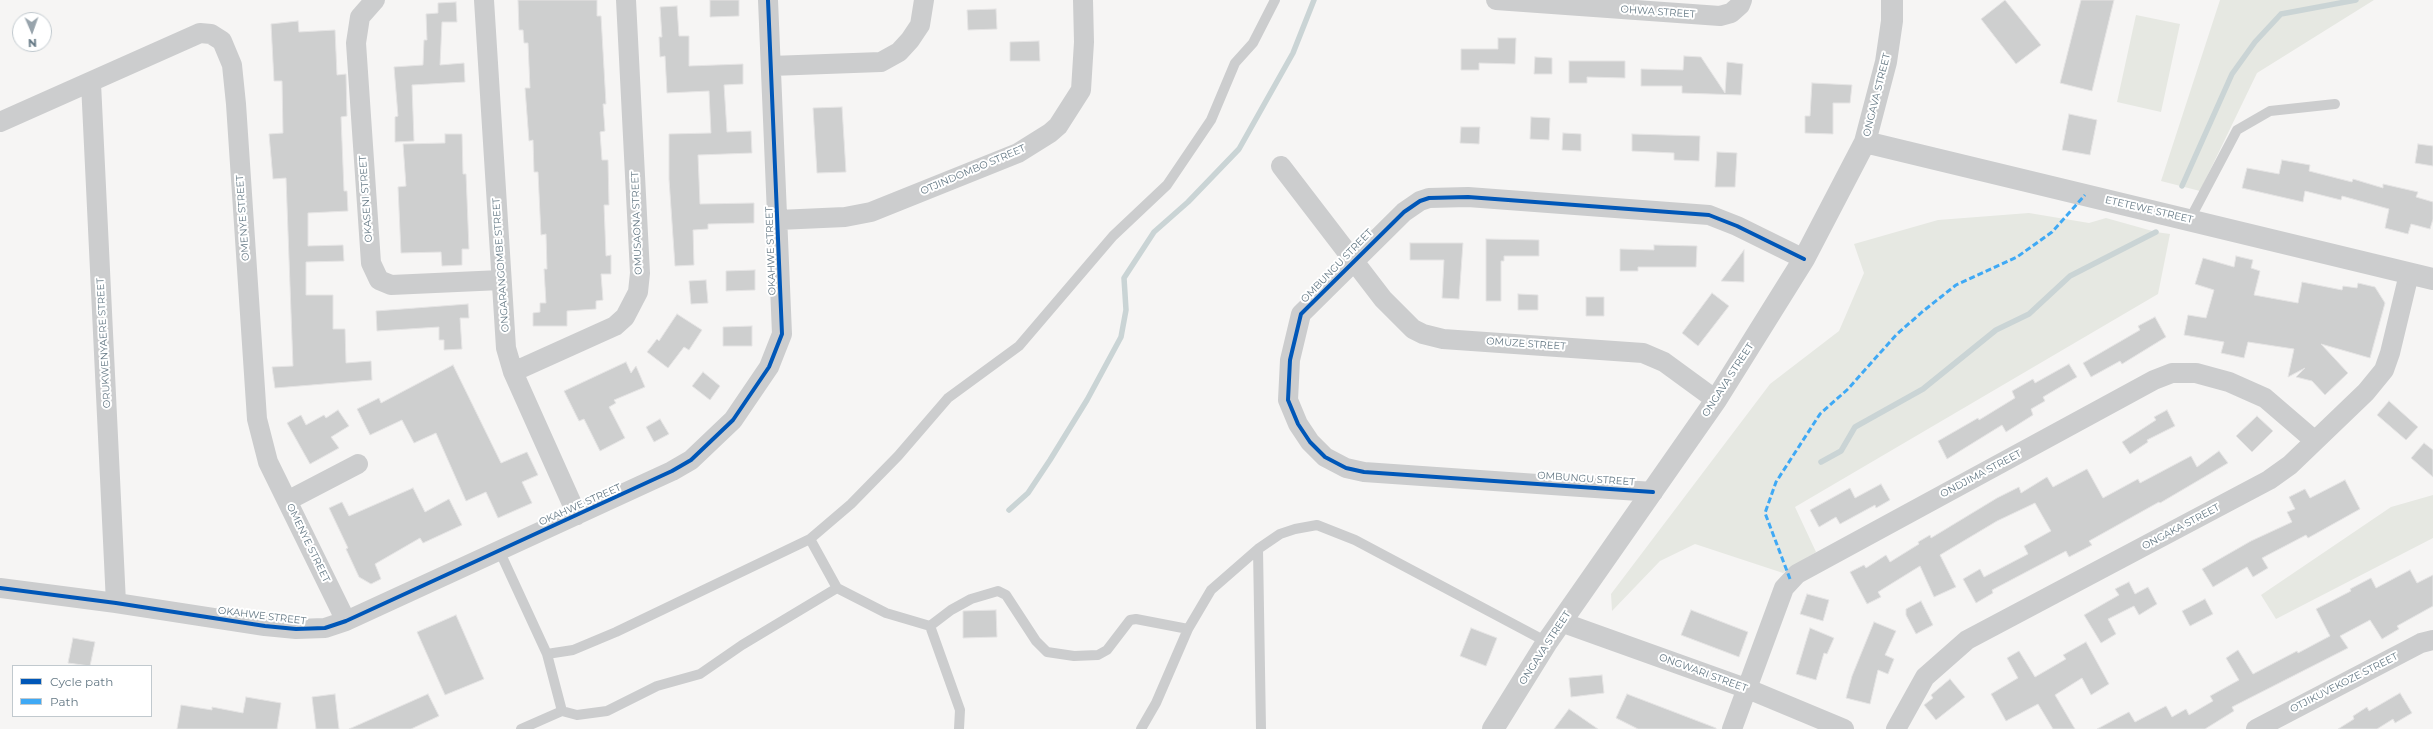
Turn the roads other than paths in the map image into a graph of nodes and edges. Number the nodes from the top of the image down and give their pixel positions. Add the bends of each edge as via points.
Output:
1 (375, 0) edge
2 (484, 0) edge
3 (626, 0) edge
4 (768, 0) edge
5 (924, 0) edge
6 (1083, 0) edge
7 (1276, 0) edge
8 (1496, 0) edge
9 (1742, 0) edge
10 (1892, 0) edge
11 (771, 66) junction
12 (91, 83) junction
13 (2335, 104) dead end
14 (0, 122) edge
15 (1865, 142) junction
16 (1281, 166) dead end
17 (2190, 219) junction
18 (778, 220) junction
19 (1804, 259) junction
20 (1354, 262) junction
21 (2409, 274) junction
22 (2433, 279) edge
23 (502, 280) junction
24 (513, 372) junction
25 (1716, 400) junction
26 (2315, 442) junction
27 (358, 464) dead end
28 (1653, 492) junction
29 (287, 501) junction
30 (577, 515) junction
31 (810, 539) junction
32 (1258, 549) junction
33 (499, 550) junction
34 (0, 588) edge
35 (837, 588) junction
36 (116, 603) junction
37 (346, 621) junction
38 (1561, 622) junction
39 (930, 626) junction
40 (1188, 629) junction
41 (2433, 640) edge
42 (1547, 642) junction
43 (547, 654) junction
44 (1748, 689) junction
45 (562, 710) junction
46 (521, 729) edge
47 (959, 729) edge
48 (1141, 729) edge
49 (1261, 729) edge
50 (1493, 729) edge
51 (1732, 729) edge
52 (1844, 729) edge
53 (1896, 729) edge
54 (2256, 729) edge

1 - 23 street, OKASENI STREET via 360,17 356,43 371,264 379,280 391,285
2 - 23 street, ONGARANGOMBE STREET
3 - 24 street, OMUSAONA STREET via 640,273 638,292 628,312 614,326
4 - 11 street, OKAHWE STREET
5 - 11 street via 920,25 910,40 899,52 881,62 856,65
6 - 18 street, OTJINDOMBO STREET via 1081,90 1058,126 1050,133 1018,153 872,212 845,217
7 - 31 lane via 1253,43 1235,63 1211,120 1167,185 1113,236 1019,346 948,398 898,456 851,504
8 - 9 street, OHWA STREET via 1720,16 1731,13
10 - 15 street, ONGAVA STREET via 1892,21 1886,62
11 - 18 street, OKAHWE STREET
12 - 14 street, OMENYE STREET
12 - 29 street, OMENYE STREET via 200,33 218,38 225,46 232,65 236,104 257,419 268,462
12 - 36 street, ORUKWENYAERE STREET
13 - 17 lane via 2270,111 2236,130
15 - 17 street, ETETEWE STREET
15 - 19 street, ONGAVA STREET
16 - 20 street, OMUZE STREET
17 - 21 street, ETETEWE STREET
18 - 30 street, OKAHWE STREET via 782,334 769,367 754,390 733,420 691,460 672,472
19 - 20 street, OMBUNGU STREET via 1709,215 1468,197 1429,198 1420,201 1404,212
19 - 25 street, ONGAVA STREET
20 - 25 street, OMUZE STREET via 1403,320 1423,334 1443,339 1644,353 1664,362
20 - 28 street, OMBUNGU STREET via 1301,314 1290,360 1287,390 1291,410 1310,442 1325,458 1346,468 1364,472
21 - 22 street, ETETEWE STREET
21 - 26 street, ONGAKA STREET via 2384,370
23 - 24 street, ONGARANGOMBE STREET via 506,348
24 - 30 street, ONGARANGOMBE STREET
25 - 28 street, ONGAVA STREET
26 - 44 street, ONDJIMA STREET via 2264,398 2229,382 2196,373 2172,373 2154,380 1797,574 1784,588
26 - 53 street, ONGAKA STREET via 2269,480 1967,640 1925,677
27 - 29 street
28 - 38 street, ONGAVA STREET
29 - 37 street, OMENYE STREET
30 - 33 street, OKAHWE STREET
31 - 35 lane
31 - 43 lane via 609,635 573,650
32 - 40 lane via 1211,590
32 - 42 lane via 1280,534 1317,525 1355,540
32 - 49 lane
33 - 37 street, OKAHWE STREET
33 - 43 lane
34 - 36 street, OKAHWE STREET
35 - 39 lane via 886,613
35 - 45 lane via 742,645 700,674 657,686 607,711 577,716
36 - 37 street, OKAHWE STREET via 296,629 325,628
38 - 42 street, ONGAVA STREET
38 - 44 street, ONGWARI STREET
39 - 40 lane via 971,599 998,591 1006,595 1036,641 1047,652 1074,656 1098,655 1107,650 1130,620 1136,619
39 - 47 lane via 960,710
40 - 48 lane via 1156,704
41 - 54 street, OTJIKUVEKOZE STREET
42 - 50 street, ONGAVA STREET
43 - 45 lane
44 - 51 street, ONDJIMA STREET
44 - 52 street, ONGWARI STREET
45 - 46 lane

